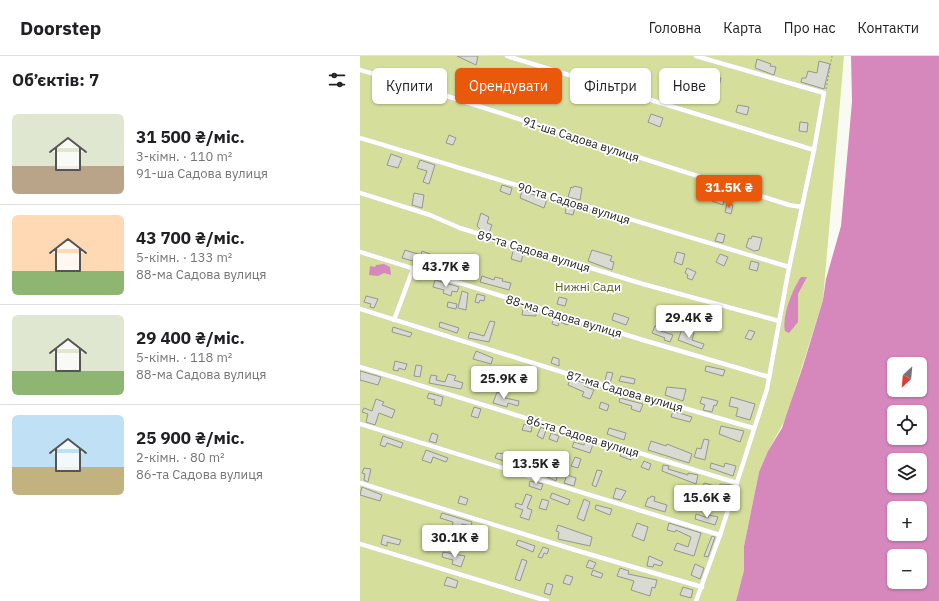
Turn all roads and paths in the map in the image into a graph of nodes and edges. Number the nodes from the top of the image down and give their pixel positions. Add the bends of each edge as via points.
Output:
1 (507, 56) edge
2 (696, 56) edge
3 (832, 56) edge
4 (360, 70) edge
5 (824, 93) junction
6 (360, 138) edge
7 (814, 150) junction
8 (360, 194) edge
9 (802, 207) junction
10 (360, 252) edge
11 (789, 267) junction
12 (414, 269) junction
13 (360, 309) edge
14 (394, 320) junction
15 (779, 321) junction
16 (360, 367) edge
17 (769, 377) junction
18 (360, 424) edge
19 (753, 428) junction
20 (360, 483) edge
21 (737, 483) junction
22 (720, 535) junction
23 (360, 544) edge
24 (702, 586) junction
25 (547, 601) edge
26 (696, 601) edge

1 - 7 street
2 - 5 street
3 - 5 path
4 - 9 street, 91-ша Садова вулиця
5 - 7 street
6 - 11 street, 90-та Садова вулиця
7 - 9 street
8 - 15 street, 89-та Садова вулиця via 635,282
9 - 11 street
10 - 12 street, 88-ма Садова вулиця
11 - 15 street
12 - 14 street
12 - 17 street, 88-ма Садова вулиця
13 - 14 street, 87-ма Садова вулиця
14 - 19 street, 87-ма Садова вулиця
15 - 17 street
16 - 21 street, 86-та Садова вулиця
17 - 19 street
18 - 22 street
19 - 21 street
20 - 24 street via 568,548
21 - 22 street
22 - 24 street
23 - 25 street
24 - 26 street

